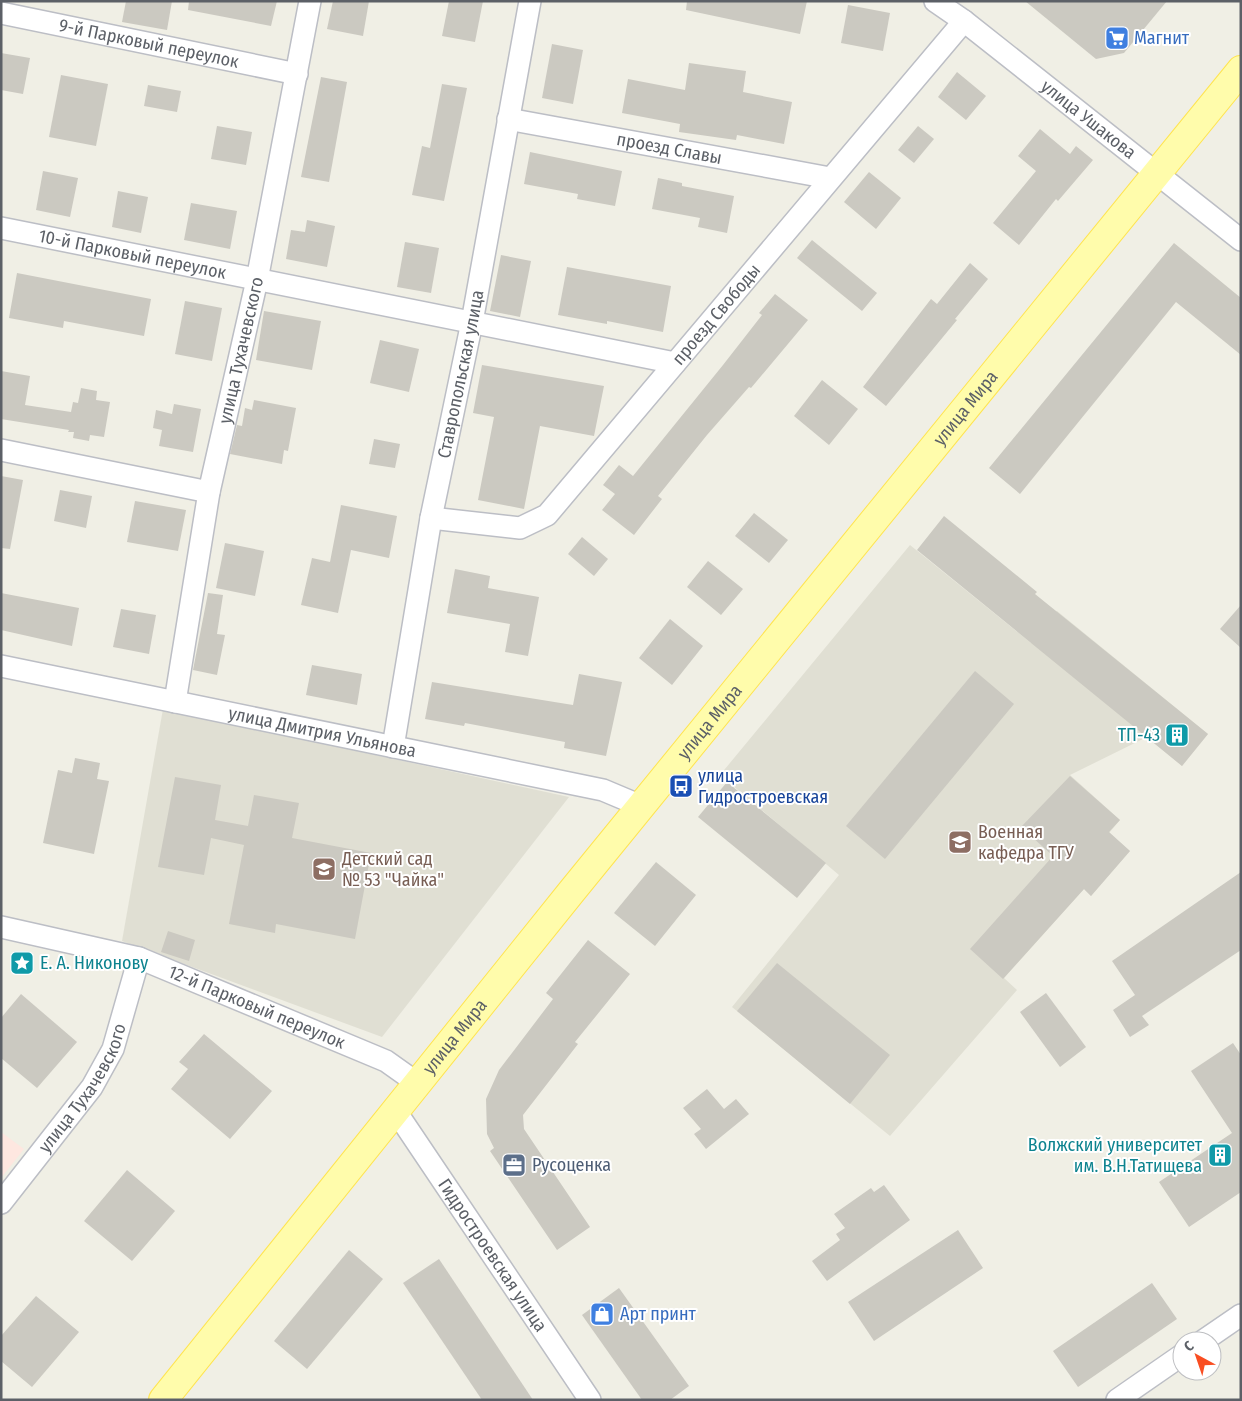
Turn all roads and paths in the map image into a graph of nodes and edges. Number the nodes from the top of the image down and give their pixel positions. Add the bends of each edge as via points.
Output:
1 (310, 1) edge
2 (530, 1) edge
3 (934, 1) edge
4 (1, 14) edge
5 (964, 21) junction
6 (1241, 70) edge
7 (297, 74) junction
8 (508, 119) junction
9 (1158, 173) junction
10 (830, 178) junction
11 (1, 228) edge
12 (1241, 240) edge
13 (258, 280) junction
14 (472, 322) junction
15 (675, 363) junction
16 (1, 450) edge
17 (209, 492) junction
18 (431, 518) junction
19 (1, 666) edge
20 (176, 702) junction
21 (394, 747) junction
22 (641, 806) junction
23 (1, 927) edge
24 (139, 958) junction
25 (417, 1084) junction
26 (395, 1110) junction
27 (1, 1204) edge
28 (1241, 1315) edge
29 (1218, 1331) edge
30 (1172, 1362) edge
31 (163, 1400) edge
32 (590, 1400) edge
33 (1118, 1400) edge

1 - 7 street, улица Тухачевского
2 - 8 street, Ставропольская улица
3 - 5 street, улица Ушакова
4 - 7 street, 9-й Парковый переулок
5 - 9 street, улица Ушакова
5 - 10 street, проезд Свободы
6 - 9 main road, улица Мира
7 - 13 street, улица Тухачевского
8 - 10 street, проезд Славы
8 - 14 street, Ставропольская улица
9 - 12 street, улица Ушакова
9 - 22 main road, улица Мира
10 - 15 street, проезд Свободы
11 - 13 street, 10-й Парковый переулок
13 - 14 street, 10-й Парковый переулок
13 - 17 street, улица Тухачевского
14 - 15 street, 10-й Парковый переулок
14 - 18 street, Ставропольская улица
15 - 18 street, проезд Свободы via 547,515 520,528
16 - 17 street
17 - 20 street, улица Тухачевского
18 - 21 street, Ставропольская улица
19 - 20 street, улица Дмитрия Ульянова
20 - 21 street, улица Дмитрия Ульянова
21 - 22 street, улица Дмитрия Ульянова via 603,790
22 - 25 main road, улица Мира
23 - 24 street, 12-й Парковый переулок
24 - 25 street, 12-й Парковый переулок via 386,1061
24 - 27 street, улица Тухачевского via 113,1049 92,1087
25 - 26 main road, улица Мира
26 - 31 main road, улица Мира
26 - 32 street, Гидростроевская улица
28 - 29 street
30 - 33 street

